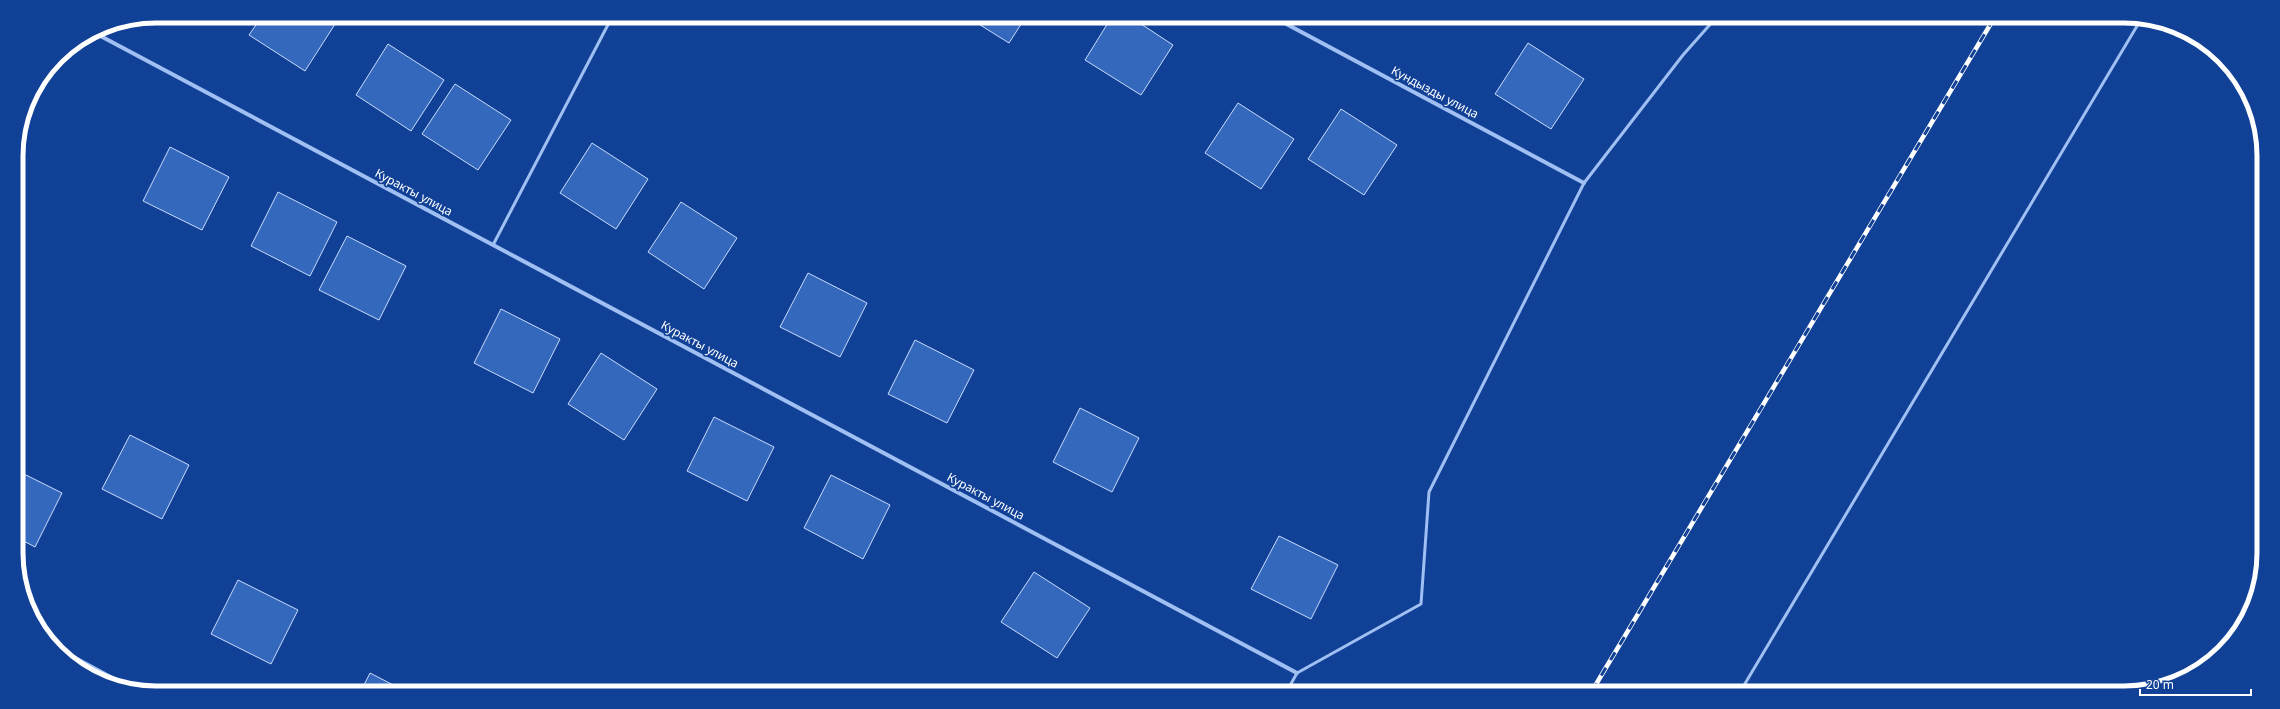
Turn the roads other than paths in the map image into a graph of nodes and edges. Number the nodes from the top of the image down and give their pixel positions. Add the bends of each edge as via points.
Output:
1 (609, 23) edge
2 (1284, 23) edge
3 (1711, 23) edge
4 (2138, 24) edge
5 (100, 35) edge
6 (1584, 183) junction
7 (493, 245) junction
8 (73, 657) edge
9 (1297, 673) junction
10 (113, 679) edge
11 (1290, 686) edge
12 (1744, 686) edge

1 - 7 lane
2 - 6 street, Кундызды улица
3 - 6 lane via 1683,55
4 - 12 lane
5 - 7 street, Куракты улица
6 - 9 lane via 1429,492 1421,604
7 - 9 street, Куракты улица
8 - 10 street
9 - 11 lane

